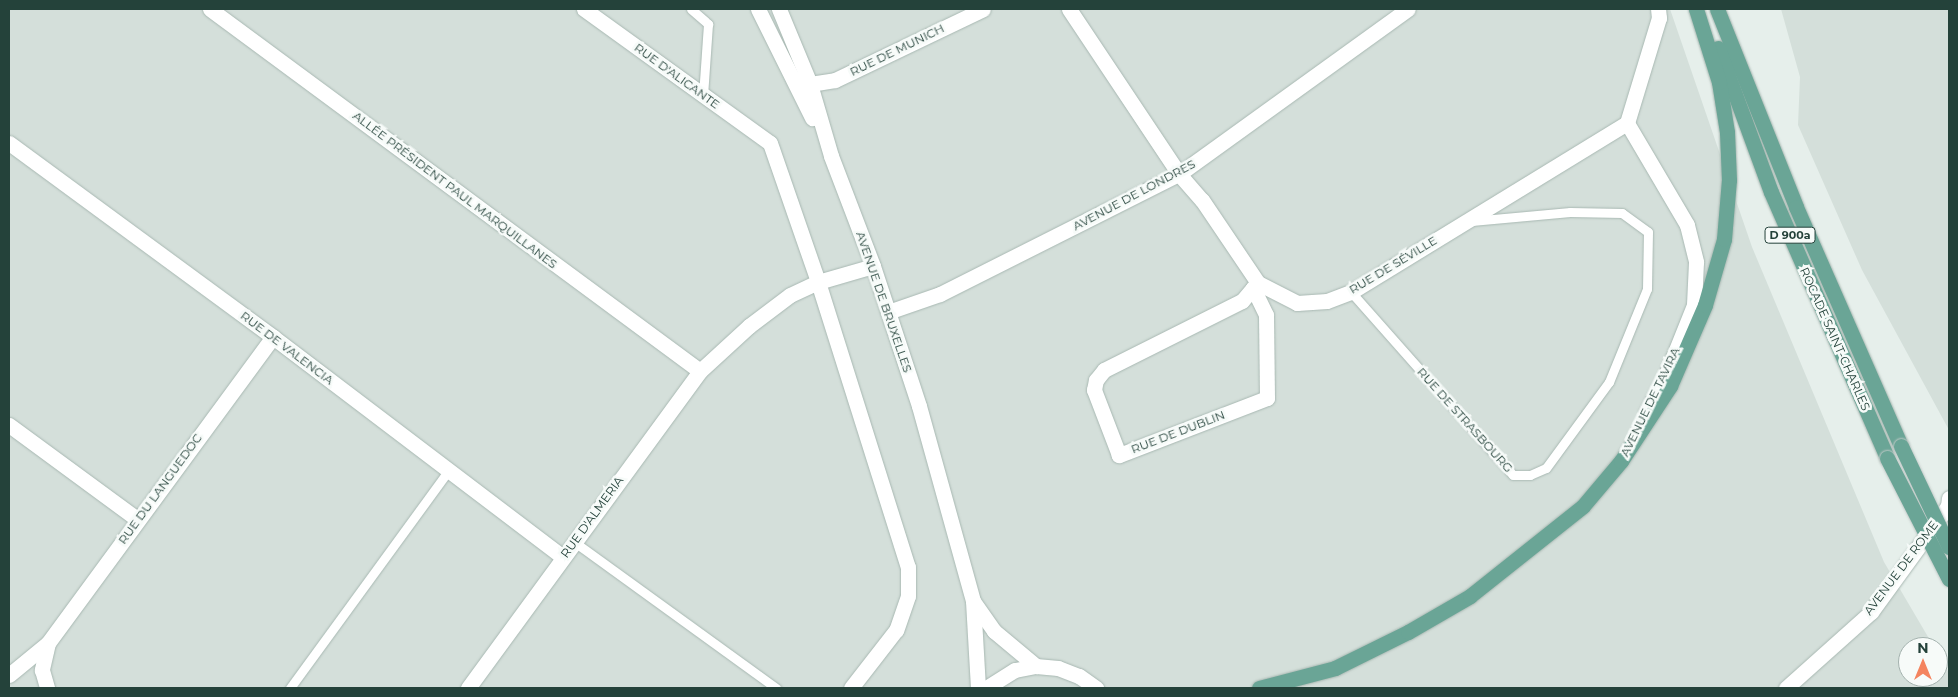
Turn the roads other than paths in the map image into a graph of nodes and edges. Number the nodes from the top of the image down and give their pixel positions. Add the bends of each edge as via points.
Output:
1 (210, 9) edge
2 (584, 9) edge
3 (692, 9) edge
4 (758, 9) edge
5 (779, 9) edge
6 (983, 9) edge
7 (1069, 9) edge
8 (1408, 9) edge
9 (1658, 9) edge
10 (1696, 9) edge
11 (1703, 9) edge
12 (1717, 9) edge
13 (810, 84) junction
14 (703, 95) junction
15 (1626, 123) junction
16 (9, 143) edge
17 (830, 156) junction
18 (1179, 174) junction
19 (1465, 222) junction
20 (873, 266) junction
21 (818, 282) junction
22 (1256, 286) junction
23 (1351, 292) junction
24 (888, 312) junction
25 (273, 337) junction
26 (700, 371) junction
27 (9, 425) edge
28 (1901, 446) junction
29 (1620, 461) junction
30 (449, 470) junction
31 (1949, 503) edge
32 (137, 519) junction
33 (1949, 532) edge
34 (573, 541) junction
35 (1949, 547) edge
36 (562, 556) junction
37 (1949, 579) edge
38 (973, 601) junction
39 (48, 643) junction
40 (1036, 666) junction
41 (9, 675) edge
42 (47, 688) edge
43 (290, 688) edge
44 (468, 688) edge
45 (776, 688) edge
46 (851, 688) edge
47 (978, 688) edge
48 (986, 688) edge
49 (1096, 688) edge
50 (1260, 688) edge
51 (1786, 688) edge

1 - 26 street, ALLÉE PRÉSIDENT PAUL MARQUILLANES
2 - 14 street, RUE D'ALICANTE
3 - 14 lane via 707,20
4 - 17 street
5 - 13 street, AVENUE DE BRUXELLES
6 - 13 street, RUE DE MUNICH via 835,80
7 - 18 street, RUE DE SÉVILLE
8 - 18 street, AVENUE DE LONDRES
9 - 15 street via 1659,18
10 - 29 main road via 1718,82 1727,132 1730,180 1724,239 1705,305 1670,386
11 - 37 main road, ROCADE SAINT-CHARLES / D 900a, bridge via 1771,192 1887,458
12 - 28 main road, ROCADE SAINT-CHARLES / D 900a via 1796,207
13 - 17 street, AVENUE DE BRUXELLES
14 - 21 street, RUE D'ALICANTE via 770,144
15 - 19 street, RUE DE SÉVILLE
15 - 29 street, AVENUE DE TAVIRA via 1688,225 1696,262 1694,305 1666,375
16 - 25 street, RUE DE VALENCIA
17 - 20 street, AVENUE DE BRUXELLES
18 - 22 street, RUE DE SÉVILLE via 1202,200
18 - 24 street, AVENUE DE LONDRES via 940,294
19 - 23 street, RUE DE SÉVILLE
19 - 23 lane, RUE DE STRASBOURG via 1570,212 1622,212 1648,232 1647,289 1609,382 1546,468 1530,475 1513,475
20 - 21 street, RUE D'ALMERIA
20 - 24 street, AVENUE DE BRUXELLES
21 - 26 street, RUE D'ALMERIA via 790,295
21 - 46 street via 908,567 908,596 896,630
22 - 22 street, RUE DE DUBLIN via 1266,315 1267,398 1119,455 1094,390 1096,380 1104,370 1242,301
22 - 23 street, RUE DE SÉVILLE via 1297,303 1328,300
24 - 38 street, AVENUE DE BRUXELLES via 919,406
25 - 30 street, RUE DE VALENCIA
25 - 32 street, RUE DU LANGUEDOC
26 - 34 street, RUE D'ALMERIA
27 - 32 street
28 - 33 main road, bridge
28 - 35 main road, ROCADE SAINT-CHARLES / D 900a, bridge
29 - 50 main road via 1583,506 1561,526 1470,596 1408,632 1335,668
30 - 36 street, RUE DE VALENCIA
30 - 43 lane
31 - 51 street, AVENUE DE ROME via 1871,612
32 - 39 street, RUE DU LANGUEDOC
34 - 36 street, RUE D'ALMERIA
34 - 45 lane
36 - 44 street, RUE D'ALMERIA via 555,572
38 - 40 street, AVENUE DE BRUXELLES via 1001,638
38 - 47 street, AVENUE DE BRUXELLES
39 - 41 street, RUE DU LANGUEDOC
39 - 42 street, RUE DU LANGUEDOC via 42,670
40 - 48 street via 1015,670
40 - 49 street via 1058,668 1079,676

